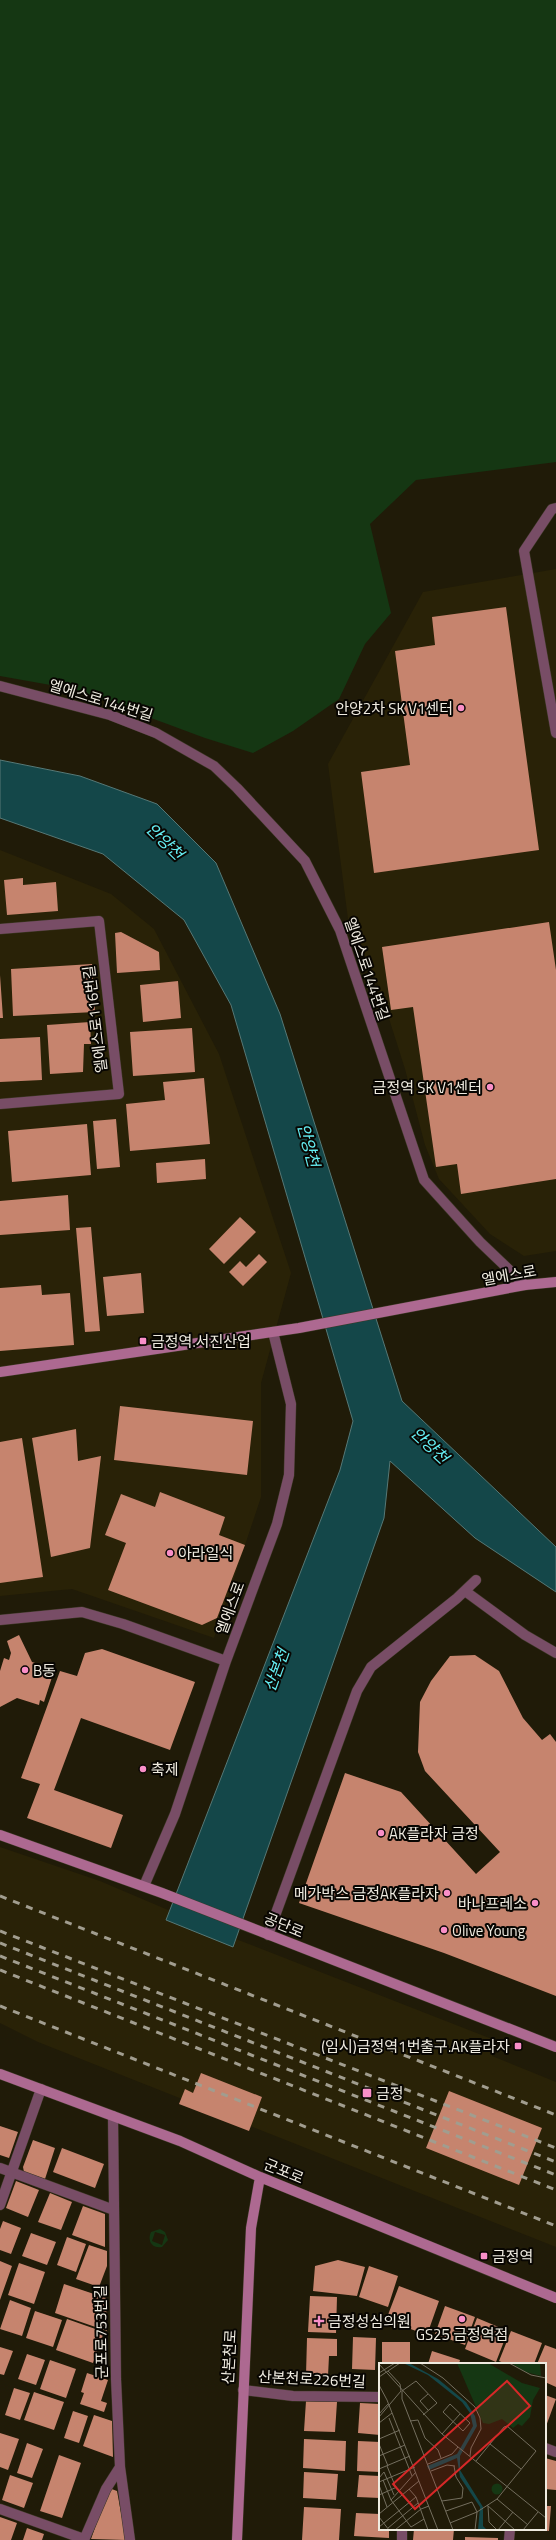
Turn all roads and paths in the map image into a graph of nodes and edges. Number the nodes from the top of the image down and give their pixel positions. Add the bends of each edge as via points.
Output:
1 (556, 508) edge
2 (0, 686) edge
3 (556, 733) edge
4 (0, 929) edge
5 (0, 1104) edge
6 (556, 1282) edge
7 (525, 1285) junction
8 (274, 1332) junction
9 (0, 1372) edge
10 (476, 1580) dead end
11 (465, 1591) junction
12 (0, 1620) edge
13 (556, 1653) edge
14 (226, 1661) junction
15 (0, 1835) edge
16 (144, 1886) junction
17 (268, 1935) junction
18 (556, 2048) edge
19 (0, 2074) edge
20 (41, 2089) junction
21 (113, 2116) junction
22 (0, 2168) edge
23 (11, 2172) junction
24 (260, 2177) junction
25 (0, 2204) edge
26 (114, 2210) junction
27 (556, 2298) edge
28 (243, 2390) junction
29 (379, 2397) edge
30 (546, 2448) edge
31 (556, 2452) edge
32 (120, 2467) junction
33 (0, 2509) edge
34 (510, 2530) edge
35 (84, 2540) edge
36 (130, 2540) edge
37 (237, 2540) edge
38 (509, 2540) edge

1 - 3 street via 552,509 524,551
2 - 7 street, 엘에스로144번길 via 110,715 156,733 207,762 237,788 305,861 340,930 424,1180 480,1242
4 - 5 street, 엘에스로116번길 via 99,921 119,1094
6 - 7 street, 엘에스로
7 - 8 street, 엘에스로 via 468,1298
8 - 9 street
8 - 14 street, 엘에스로 via 291,1404 289,1475 277,1524
10 - 11 street
11 - 13 street via 525,1635
11 - 17 street via 371,1667 357,1691
12 - 14 street via 82,1612
14 - 16 street, 엘에스로 via 175,1814
15 - 16 street, 공단로
16 - 17 street, 공단로
17 - 18 street, 공단로
19 - 20 street, 군포로
20 - 21 street, 군포로
20 - 23 street
21 - 24 street, 군포로 via 180,2141
21 - 26 street, 군포로753번길
22 - 23 street
23 - 25 street
23 - 26 street
24 - 27 street, 군포로
24 - 28 street, 산본천로 via 251,2228
26 - 32 street, 군포로753번길
28 - 29 street, 산본천로226번길 via 293,2396
28 - 37 street, 산본천로
30 - 31 street
32 - 35 street via 106,2489
32 - 36 street, 군포로753번길
33 - 35 street
34 - 38 street

